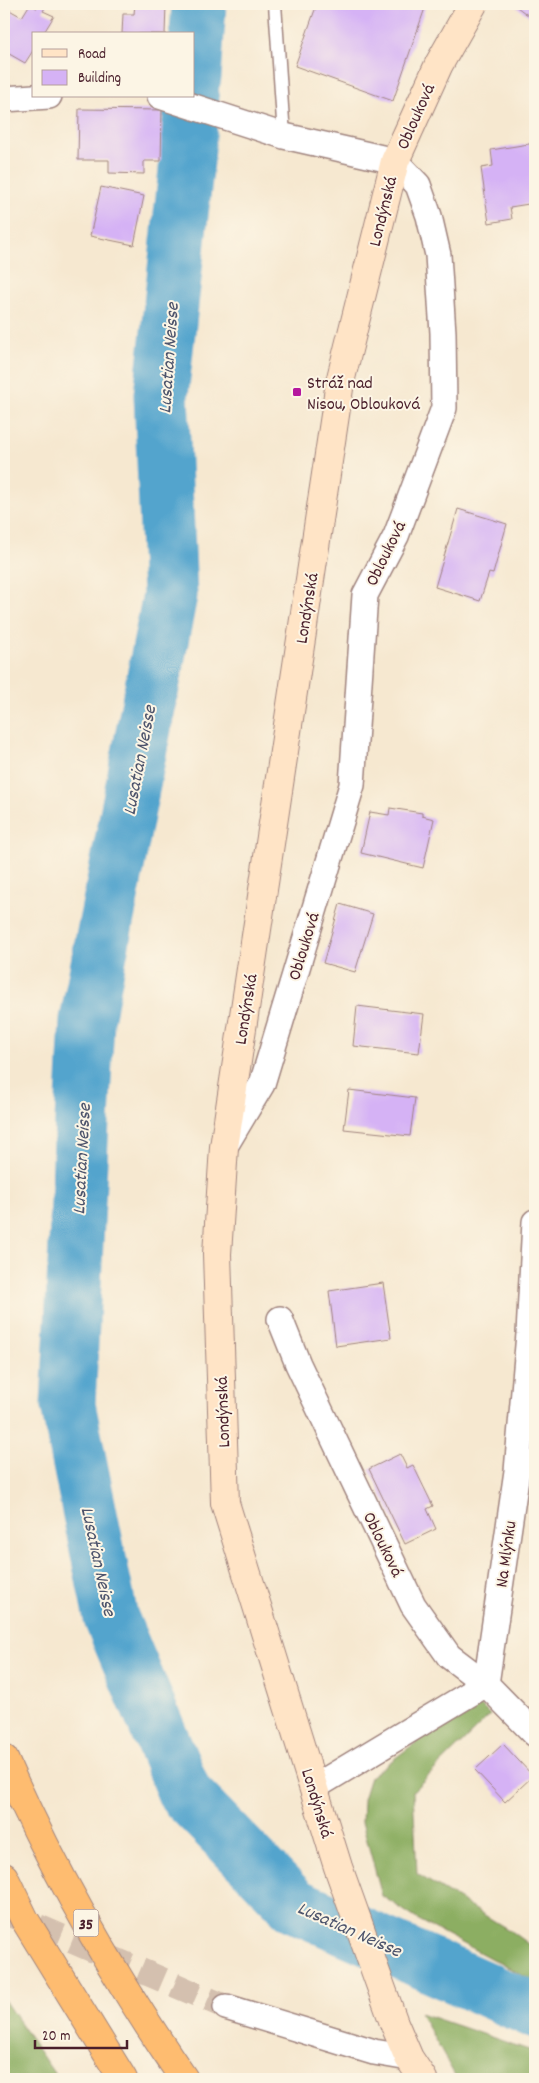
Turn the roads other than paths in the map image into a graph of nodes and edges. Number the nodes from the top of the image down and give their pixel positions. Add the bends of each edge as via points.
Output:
1 (276, 4) edge
2 (473, 4) edge
3 (32, 97) edge
4 (166, 98) edge
5 (4, 99) edge
6 (284, 136) junction
7 (395, 160) junction
8 (224, 1146) junction
9 (535, 1222) edge
10 (280, 1319) dead end
11 (486, 1684) junction
12 (535, 1734) edge
13 (4, 1759) edge
14 (313, 1788) junction
15 (4, 1877) edge
16 (226, 2006) tunnel mouth
17 (416, 2069) edge
18 (123, 2079) edge
19 (184, 2079) edge

1 - 6 lane
2 - 7 street, Oblouková via 439,64
3 - 5 street
4 - 6 street, Londýnská
6 - 7 street, Londýnská
7 - 8 street, Londýnská via 340,382
7 - 8 street, Oblouková via 418,185 438,255 444,408 396,536 365,595 352,784 262,1084
8 - 14 street, Londýnská via 217,1254 225,1503
9 - 11 street, Na Mlýnku via 517,1471
10 - 11 street, Oblouková via 298,1364 413,1605 450,1656
11 - 12 street, Oblouková
11 - 14 street
13 - 19 highway, 35 via 60,1876 101,1950
14 - 17 street, Londýnská via 381,1990
15 - 18 highway via 30,1928
16 - 17 street via 374,2052

